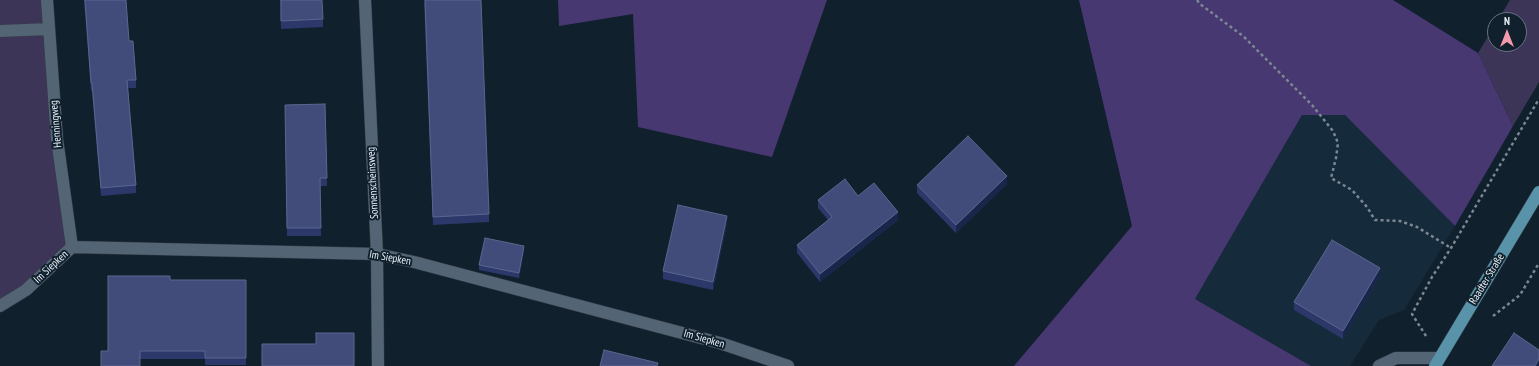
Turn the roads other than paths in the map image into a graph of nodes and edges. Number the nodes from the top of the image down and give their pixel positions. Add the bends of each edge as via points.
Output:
1 (47, 0) edge
2 (365, 0) edge
3 (49, 29) junction
4 (0, 31) edge
5 (1539, 192) edge
6 (72, 247) junction
7 (377, 254) junction
8 (0, 306) edge
9 (1437, 362) edge
10 (378, 366) edge
11 (788, 366) edge
12 (1379, 366) edge

1 - 3 street, Henningweg
2 - 7 street, Sonnenscheinsweg
3 - 4 street
3 - 6 street, Henningweg via 57,139
5 - 9 main road, Raadter Straße
6 - 7 street, Im Siepken
6 - 8 street, Im Siepken via 26,290
7 - 10 street, Sonnenscheinsweg
7 - 11 street, Im Siepken via 720,343
9 - 12 street via 1396,358

